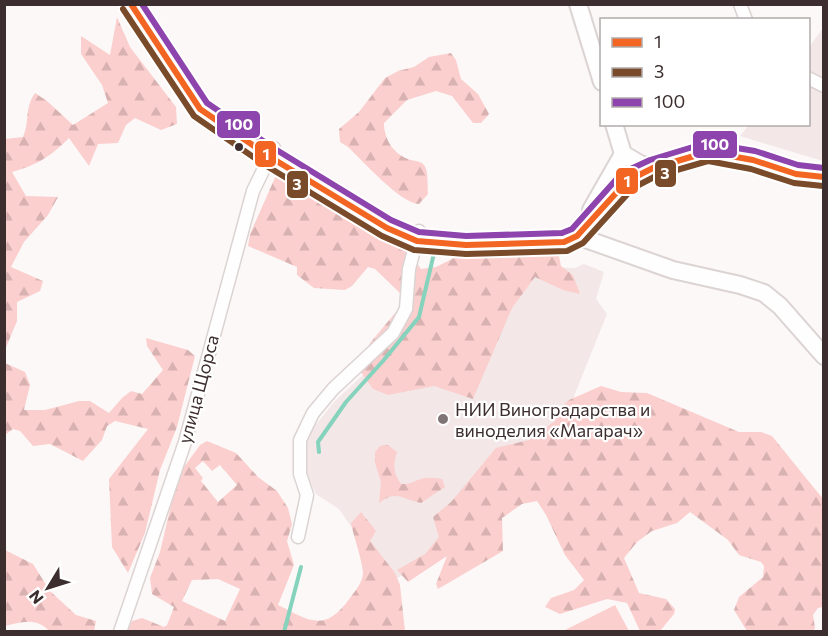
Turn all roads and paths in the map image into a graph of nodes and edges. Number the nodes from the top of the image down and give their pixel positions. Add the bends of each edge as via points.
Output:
1 (131, 4) edge
2 (144, 4) edge
3 (578, 4) edge
4 (600, 76) edge
5 (810, 79) edge
6 (824, 86) edge
7 (615, 126) edge
8 (272, 152) junction
9 (623, 154) junction
10 (647, 166) junction
11 (824, 170) edge
12 (824, 177) edge
13 (591, 210) junction
14 (418, 236) junction
15 (577, 236) junction
16 (824, 356) edge
17 (298, 537) dead end
18 (120, 632) edge

1 - 8 main road via 197,106
2 - 8 main road via 204,97
3 - 4 main road
5 - 6 street
7 - 9 main road
8 - 14 main road
8 - 18 street, улица Щорса via 253,191 184,442
9 - 10 main road
9 - 13 main road
10 - 11 main road via 647,160 703,148 732,147
10 - 12 main road via 708,152
10 - 13 main road via 618,179
10 - 15 main road via 627,181
13 - 15 main road
14 - 15 main road
14 - 17 street via 409,269 406,309 393,333 313,412 300,440 300,474 307,495
15 - 16 main road via 673,270 764,293

